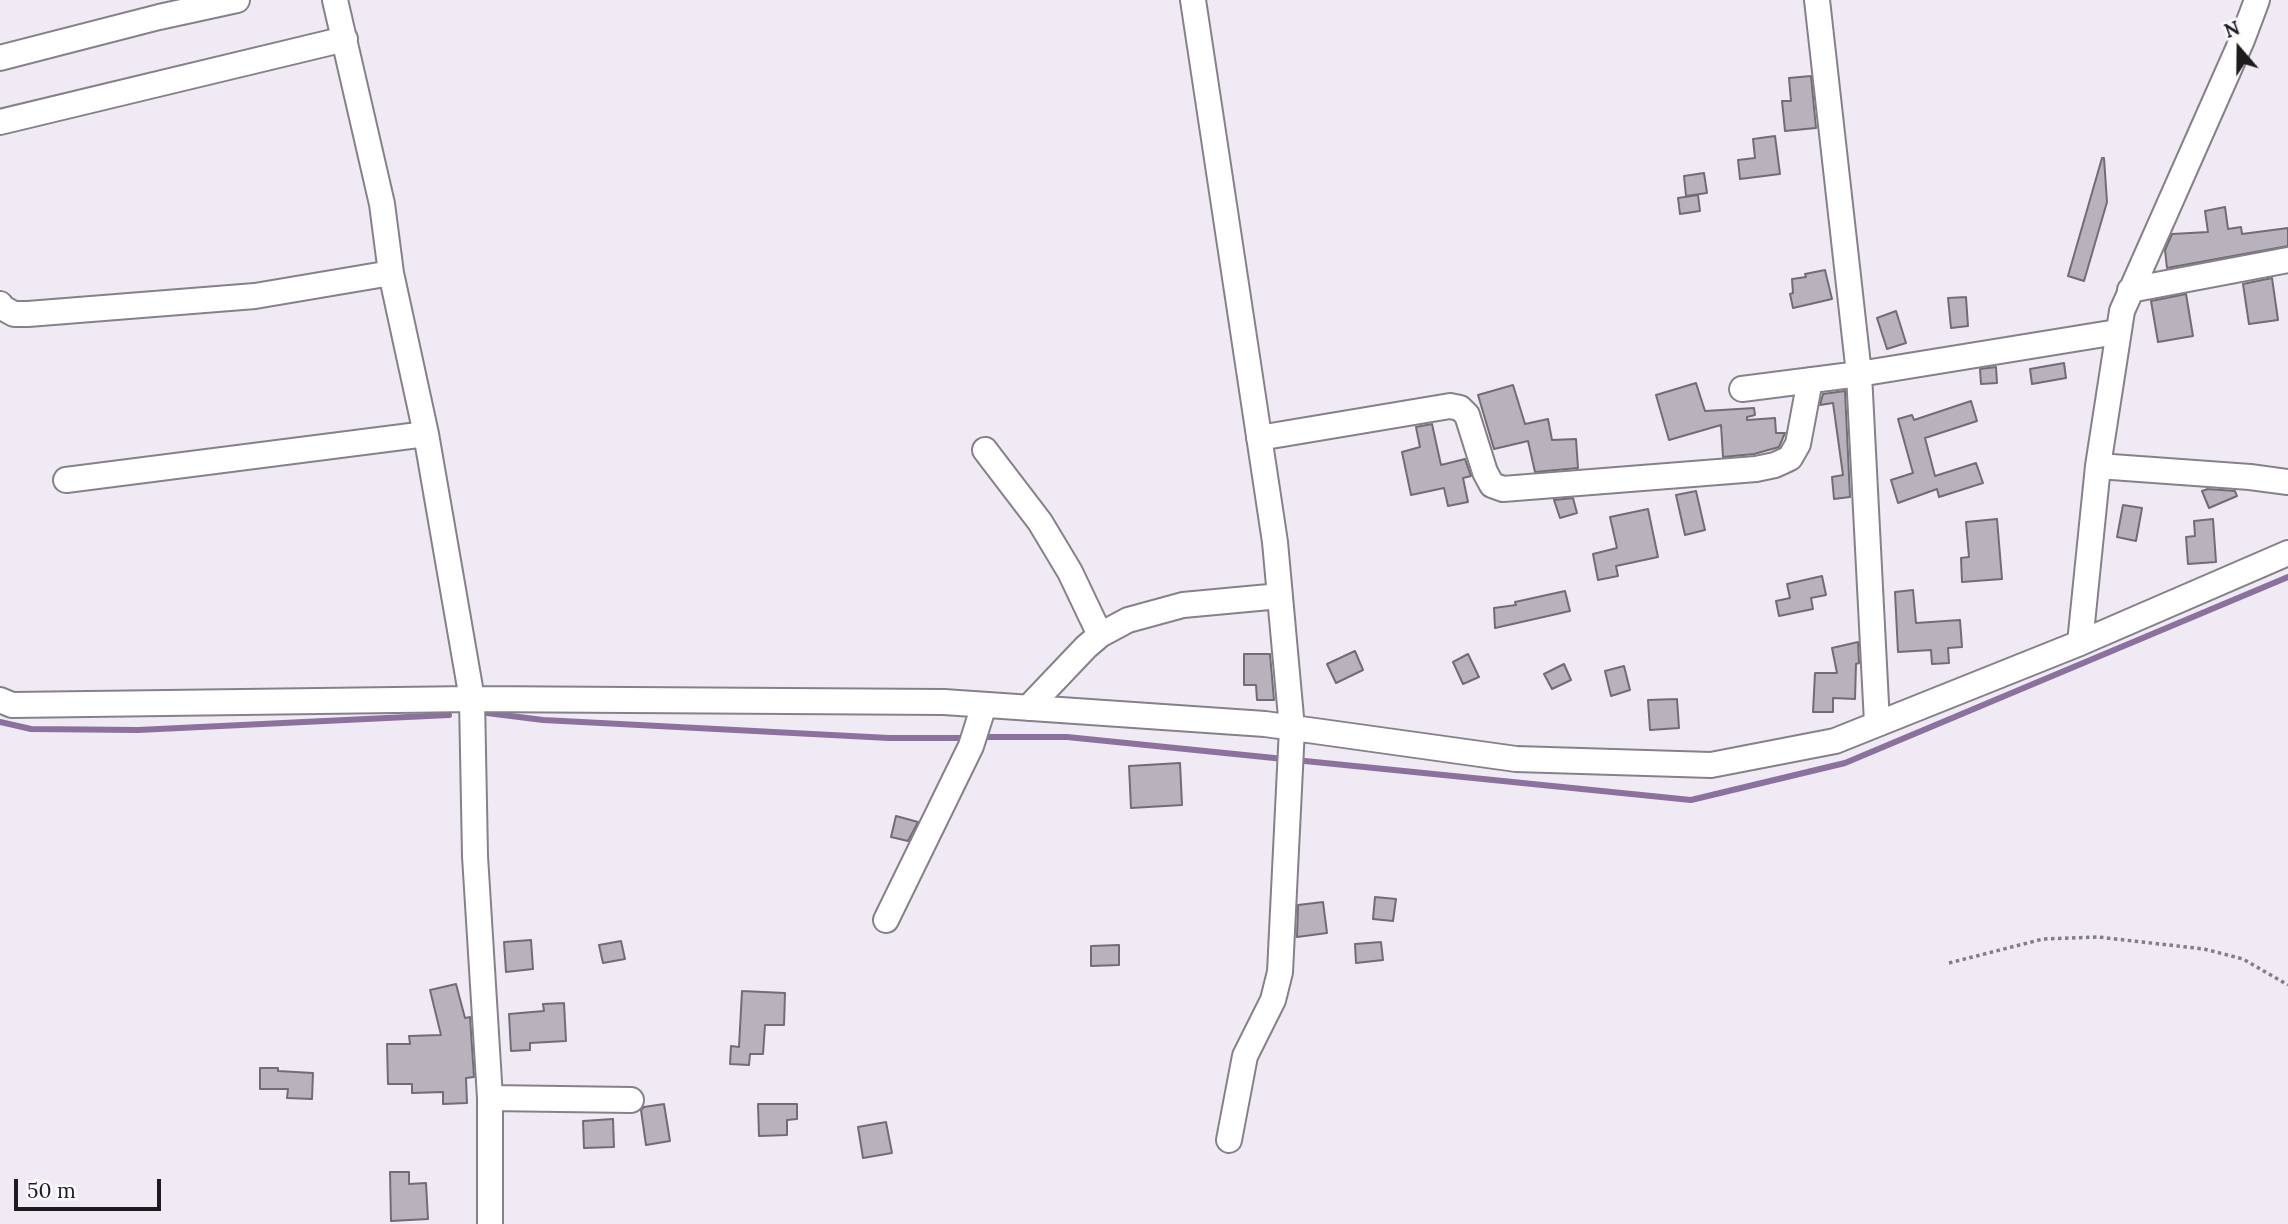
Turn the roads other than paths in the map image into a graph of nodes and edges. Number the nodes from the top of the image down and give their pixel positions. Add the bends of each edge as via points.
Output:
1 (237, 0) edge
2 (335, 0) edge
3 (1193, 0) edge
4 (2257, 0) edge
5 (1817, 7) edge
6 (345, 39) junction
7 (0, 58) edge
8 (0, 122) edge
9 (2288, 260) edge
10 (391, 273) junction
11 (2130, 290) junction
12 (0, 304) edge
13 (2117, 332) junction
14 (1859, 374) junction
15 (1810, 380) junction
16 (1742, 389) dead end
17 (426, 434) junction
18 (1259, 439) junction
19 (985, 450) dead end
20 (2098, 466) junction
21 (66, 480) dead end
22 (2288, 482) edge
23 (2288, 553) edge
24 (1280, 596) junction
25 (1100, 635) junction
26 (2080, 643) junction
27 (472, 699) junction
28 (0, 700) edge
29 (1028, 708) junction
30 (984, 710) junction
31 (1877, 723) junction
32 (1290, 744) junction
33 (886, 920) dead end
34 (490, 1098) junction
35 (631, 1100) dead end
36 (1229, 1140) dead end
37 (489, 1224) edge

1 - 7 street
2 - 6 street
3 - 18 street
4 - 11 street
5 - 14 street
6 - 8 street
6 - 10 street via 382,204
9 - 11 street
10 - 12 street via 256,296 28,314 14,314
10 - 17 street
11 - 13 street
13 - 14 street
13 - 20 street
14 - 15 street
14 - 31 street
15 - 16 street
15 - 18 street via 1798,444 1790,458 1756,469 1503,489 1492,485 1467,415 1450,406
17 - 21 street
17 - 27 street
18 - 24 street
19 - 25 street via 1040,522
20 - 22 street
20 - 26 street
23 - 26 street
24 - 25 street via 1183,605 1128,620
24 - 32 street
25 - 29 street
26 - 31 street
27 - 28 street via 12,705
27 - 30 street via 916,702
27 - 34 street via 475,856
29 - 30 street
29 - 32 street
30 - 33 street
31 - 32 street via 1835,741 1711,765 1516,759
32 - 36 street via 1280,972 1273,1000 1245,1056
34 - 35 street
34 - 37 street

